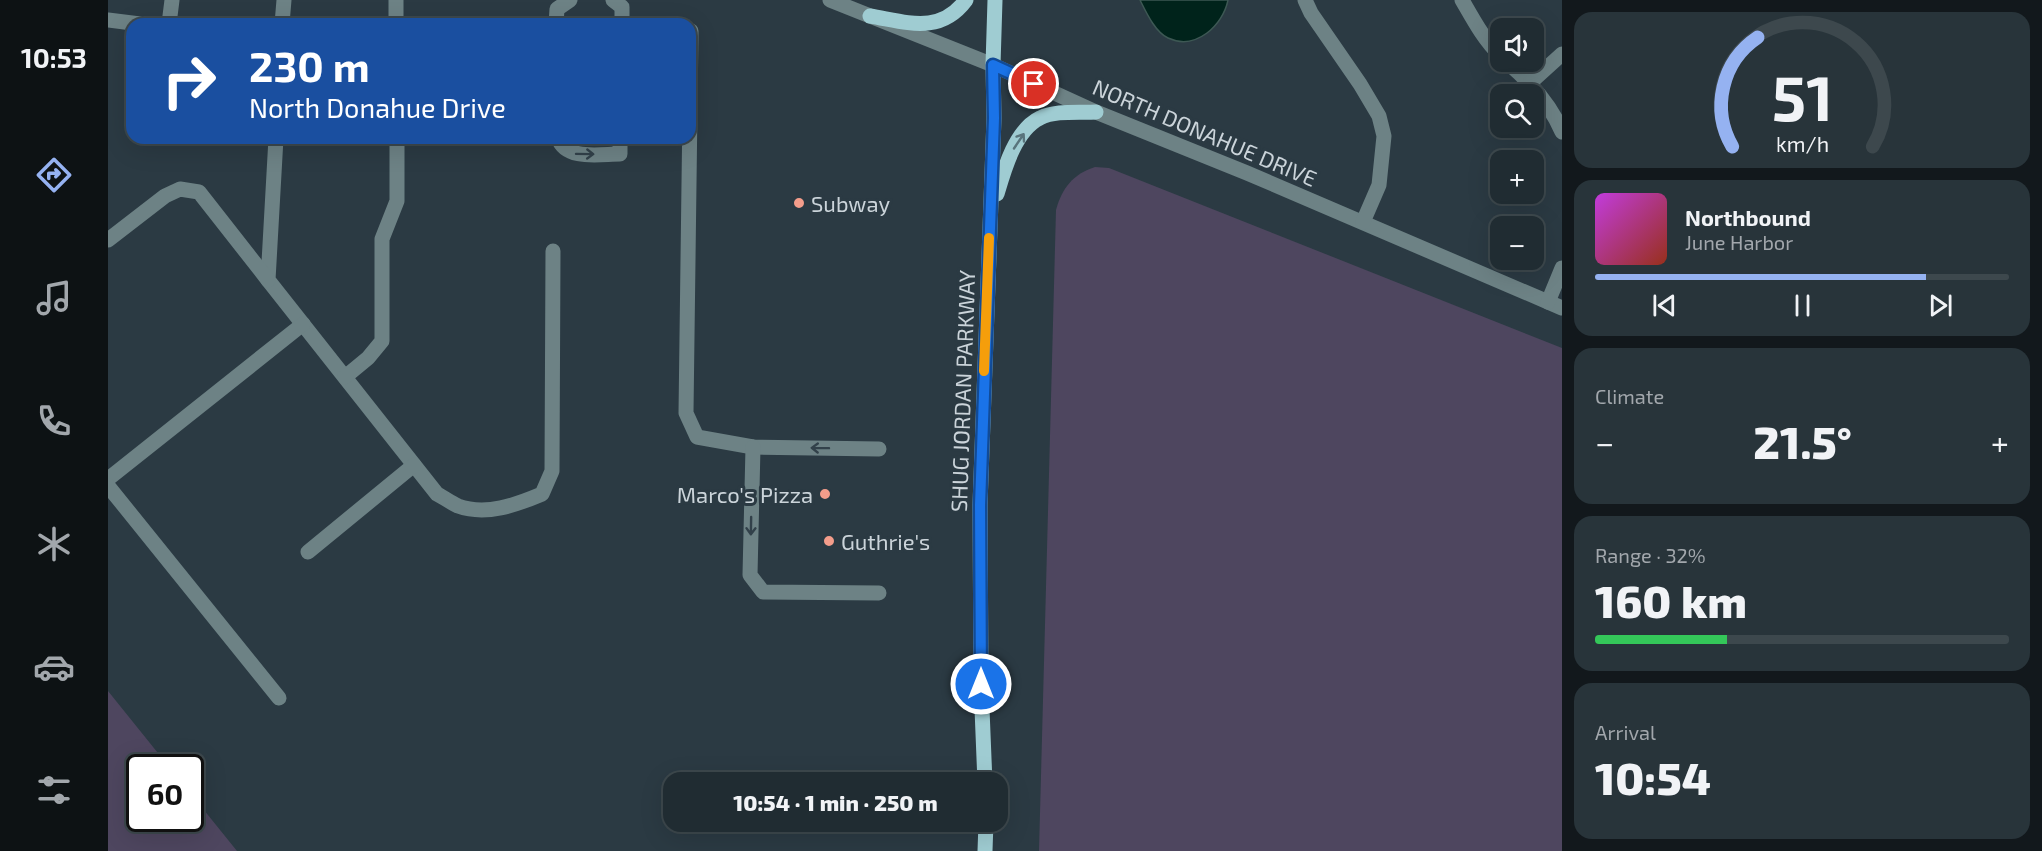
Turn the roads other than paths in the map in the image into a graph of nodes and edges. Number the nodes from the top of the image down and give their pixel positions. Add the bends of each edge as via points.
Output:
1 (172, 0) edge
2 (284, 0) edge
3 (396, 0) edge
4 (570, 0) edge
5 (830, 0) edge
6 (966, 0) edge
7 (995, 0) edge
8 (1305, 0) edge
9 (1462, 0) edge
10 (617, 3) edge
11 (870, 16) junction
12 (170, 18) edge
13 (282, 18) edge
14 (396, 18) edge
15 (556, 18) edge
16 (621, 18) edge
17 (108, 21) edge
18 (126, 23) edge
19 (1490, 43) edge
20 (1562, 54) edge
21 (993, 65) junction
22 (1518, 72) edge
23 (1530, 83) junction
24 (1096, 112) junction
25 (1562, 132) edge
26 (276, 144) edge
27 (397, 144) edge
28 (560, 144) edge
29 (620, 144) edge
30 (689, 144) edge
31 (990, 214) junction
32 (1363, 222) junction
33 (108, 240) edge
34 (553, 251) dead end
35 (1562, 268) edge
36 (268, 280) junction
37 (1555, 305) edge
38 (303, 324) junction
39 (345, 377) junction
40 (753, 447) junction
41 (879, 449) dead end
42 (414, 465) junction
43 (108, 479) edge
44 (108, 486) edge
45 (308, 552) dead end
46 (879, 593) dead end
47 (279, 698) dead end
48 (985, 772) edge
49 (986, 832) edge
50 (985, 851) edge

1 - 12 street
2 - 13 street
3 - 14 street
4 - 15 street via 556,9
5 - 11 street, NORTH DONAHUE DRIVE
6 - 11 main road via 953,15 940,22 921,24
7 - 21 main road, SHUG JORDAN PARKWAY
8 - 32 street via 1379,116 1384,136 1380,177
9 - 19 street
10 - 16 street
11 - 21 street, NORTH DONAHUE DRIVE
17 - 18 street
20 - 23 street
21 - 24 street, NORTH DONAHUE DRIVE
21 - 31 main road, SHUG JORDAN PARKWAY
22 - 23 street
23 - 25 street
31 -> 24 main road via 1008,156 1022,134 1039,118
24 - 32 street, NORTH DONAHUE DRIVE
26 - 36 street
27 - 39 street via 397,201 382,239 382,341
28 -> 29 street via 575,154 620,154
30 - 40 street via 686,413 697,437
31 - 48 main road, SHUG JORDAN PARKWAY via 980,505
32 - 37 street, NORTH DONAHUE DRIVE
33 - 36 street via 165,196 180,189 199,192
34 - 42 street via 552,471 542,494 487,510 458,506 437,494
35 - 37 street
36 - 38 street
38 - 39 street
38 - 43 street
39 - 42 street
41 -> 40 street
40 -> 46 street via 750,575 763,592
42 - 45 street
44 - 47 street
49 - 50 main road

